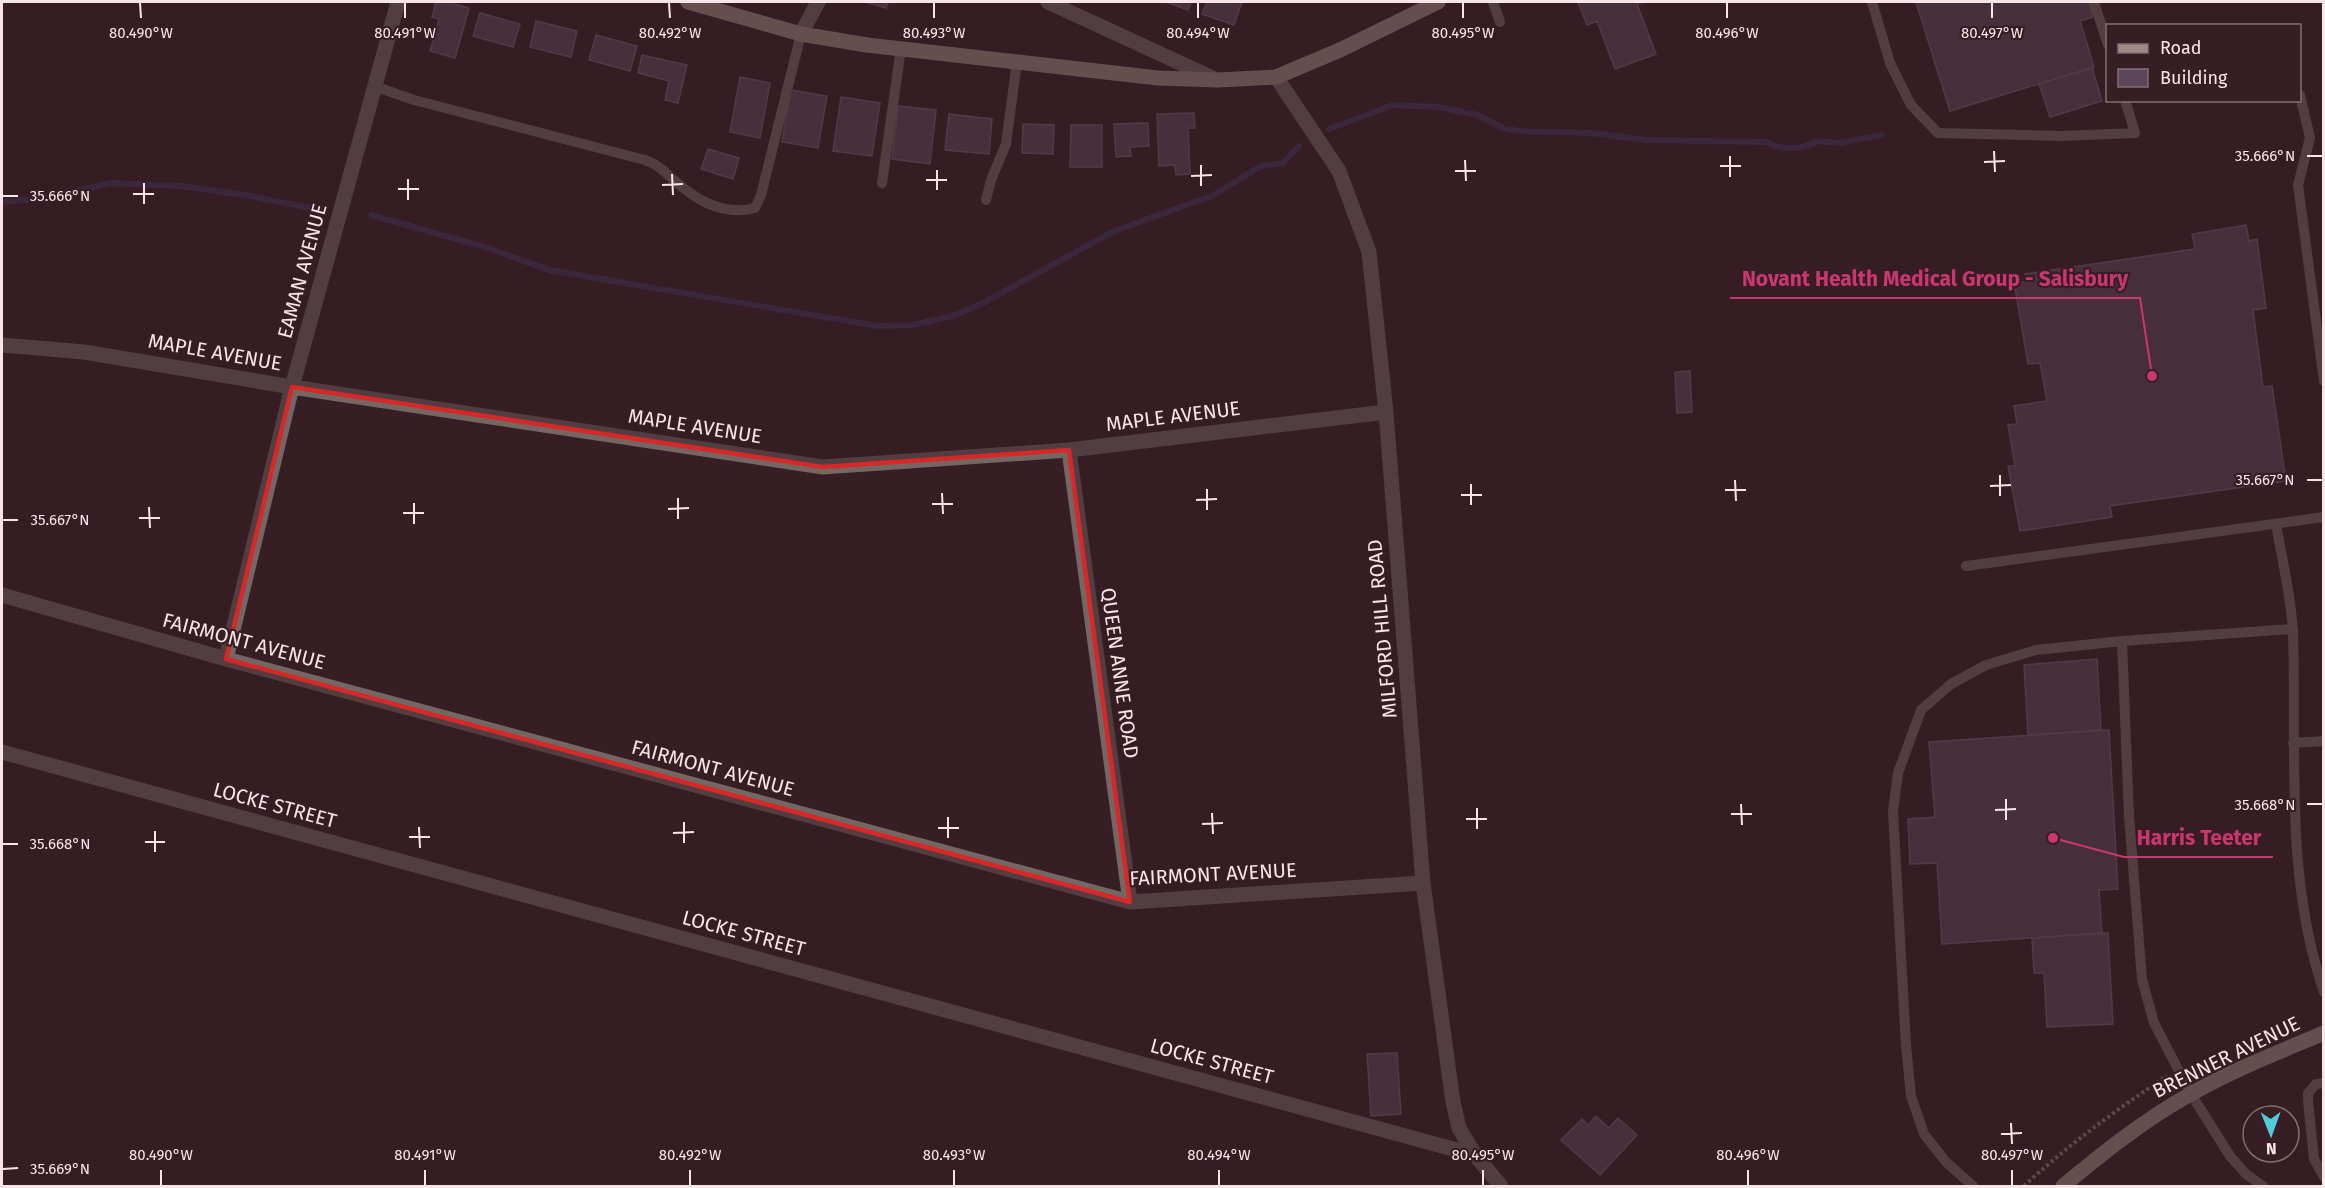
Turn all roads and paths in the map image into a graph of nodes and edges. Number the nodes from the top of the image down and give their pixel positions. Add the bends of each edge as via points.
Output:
1 (398, 2) edge
2 (688, 2) edge
3 (818, 2) edge
4 (1048, 2) edge
5 (1438, 2) edge
6 (1493, 2) edge
7 (1872, 2) edge
8 (2094, 2) edge
9 (1500, 22) dead end
10 (801, 34) junction
11 (2106, 39) edge
12 (901, 48) junction
13 (1017, 62) junction
14 (1276, 76) junction
15 (1218, 80) junction
16 (374, 86) junction
17 (2301, 99) edge
18 (2126, 102) edge
19 (882, 183) dead end
20 (986, 200) dead end
21 (2, 345) edge
22 (2324, 381) edge
23 (292, 387) junction
24 (1386, 412) junction
25 (1069, 450) junction
26 (2324, 518) edge
27 (2276, 524) junction
28 (1966, 567) dead end
29 (2, 595) edge
30 (2293, 629) junction
31 (2121, 641) junction
32 (226, 659) junction
33 (2324, 741) edge
34 (2293, 743) junction
35 (2, 752) edge
36 (1423, 883) junction
37 (1130, 902) junction
38 (2324, 992) edge
39 (2324, 1033) edge
40 (2177, 1069) junction
41 (2324, 1083) edge
42 (2191, 1094) junction
43 (1475, 1155) junction
44 (2324, 1177) edge
45 (2324, 1182) edge
46 (1501, 1186) edge
47 (1973, 1186) edge
48 (2024, 1186) edge
49 (2063, 1186) edge
50 (2263, 1186) edge
51 (2320, 1186) edge

1 - 16 street, EAMAN AVENUE
2 - 10 street
3 - 10 street
4 - 15 street
5 - 14 street
6 - 9 lane
7 - 18 lane via 1890,63 1911,105 1938,133 2135,133
8 - 11 lane
10 - 12 street
10 - 16 lane via 761,195 755,208 739,212 723,210 694,196 661,166 645,160
12 - 13 street
12 - 19 lane
13 - 15 street via 1158,78
13 - 20 lane via 1006,144
14 - 15 street
14 - 24 street, MILFORD HILL ROAD via 1340,171 1370,252
16 - 23 street, EAMAN AVENUE
17 - 22 lane via 2310,138 2298,185
21 - 23 street, MAPLE AVENUE via 84,352
23 - 25 street, MAPLE AVENUE via 823,466
23 - 32 street, EAMAN AVENUE
24 - 25 street, MAPLE AVENUE
24 - 36 street, MILFORD HILL ROAD
25 - 37 street, QUEEN ANNE ROAD
26 - 27 lane
27 - 28 lane
27 - 30 lane
29 - 32 street, FAIRMONT AVENUE
30 - 31 lane
30 - 34 lane
31 - 40 lane via 2130,839 2142,979 2154,1023
31 - 47 lane via 2036,650 1986,665 1951,684 1921,710 1898,772 1893,811 1911,1096 1924,1134 1946,1162
32 - 37 street, FAIRMONT AVENUE
33 - 34 lane
34 - 38 lane via 2300,894
35 - 43 street, LOCKE STREET
36 - 37 street, FAIRMONT AVENUE
36 - 43 street, MILFORD HILL ROAD via 1453,1102 1459,1128
39 - 42 street, BRENNER AVENUE
40 - 42 lane
40 - 48 path via 2124,1104
41 - 44 lane via 2316,1084 2308,1093 2308,1101 2314,1159
42 - 49 street, BRENNER AVENUE via 2156,1115
42 - 50 lane via 2230,1156
43 - 46 street, MILFORD HILL ROAD
45 - 51 lane

